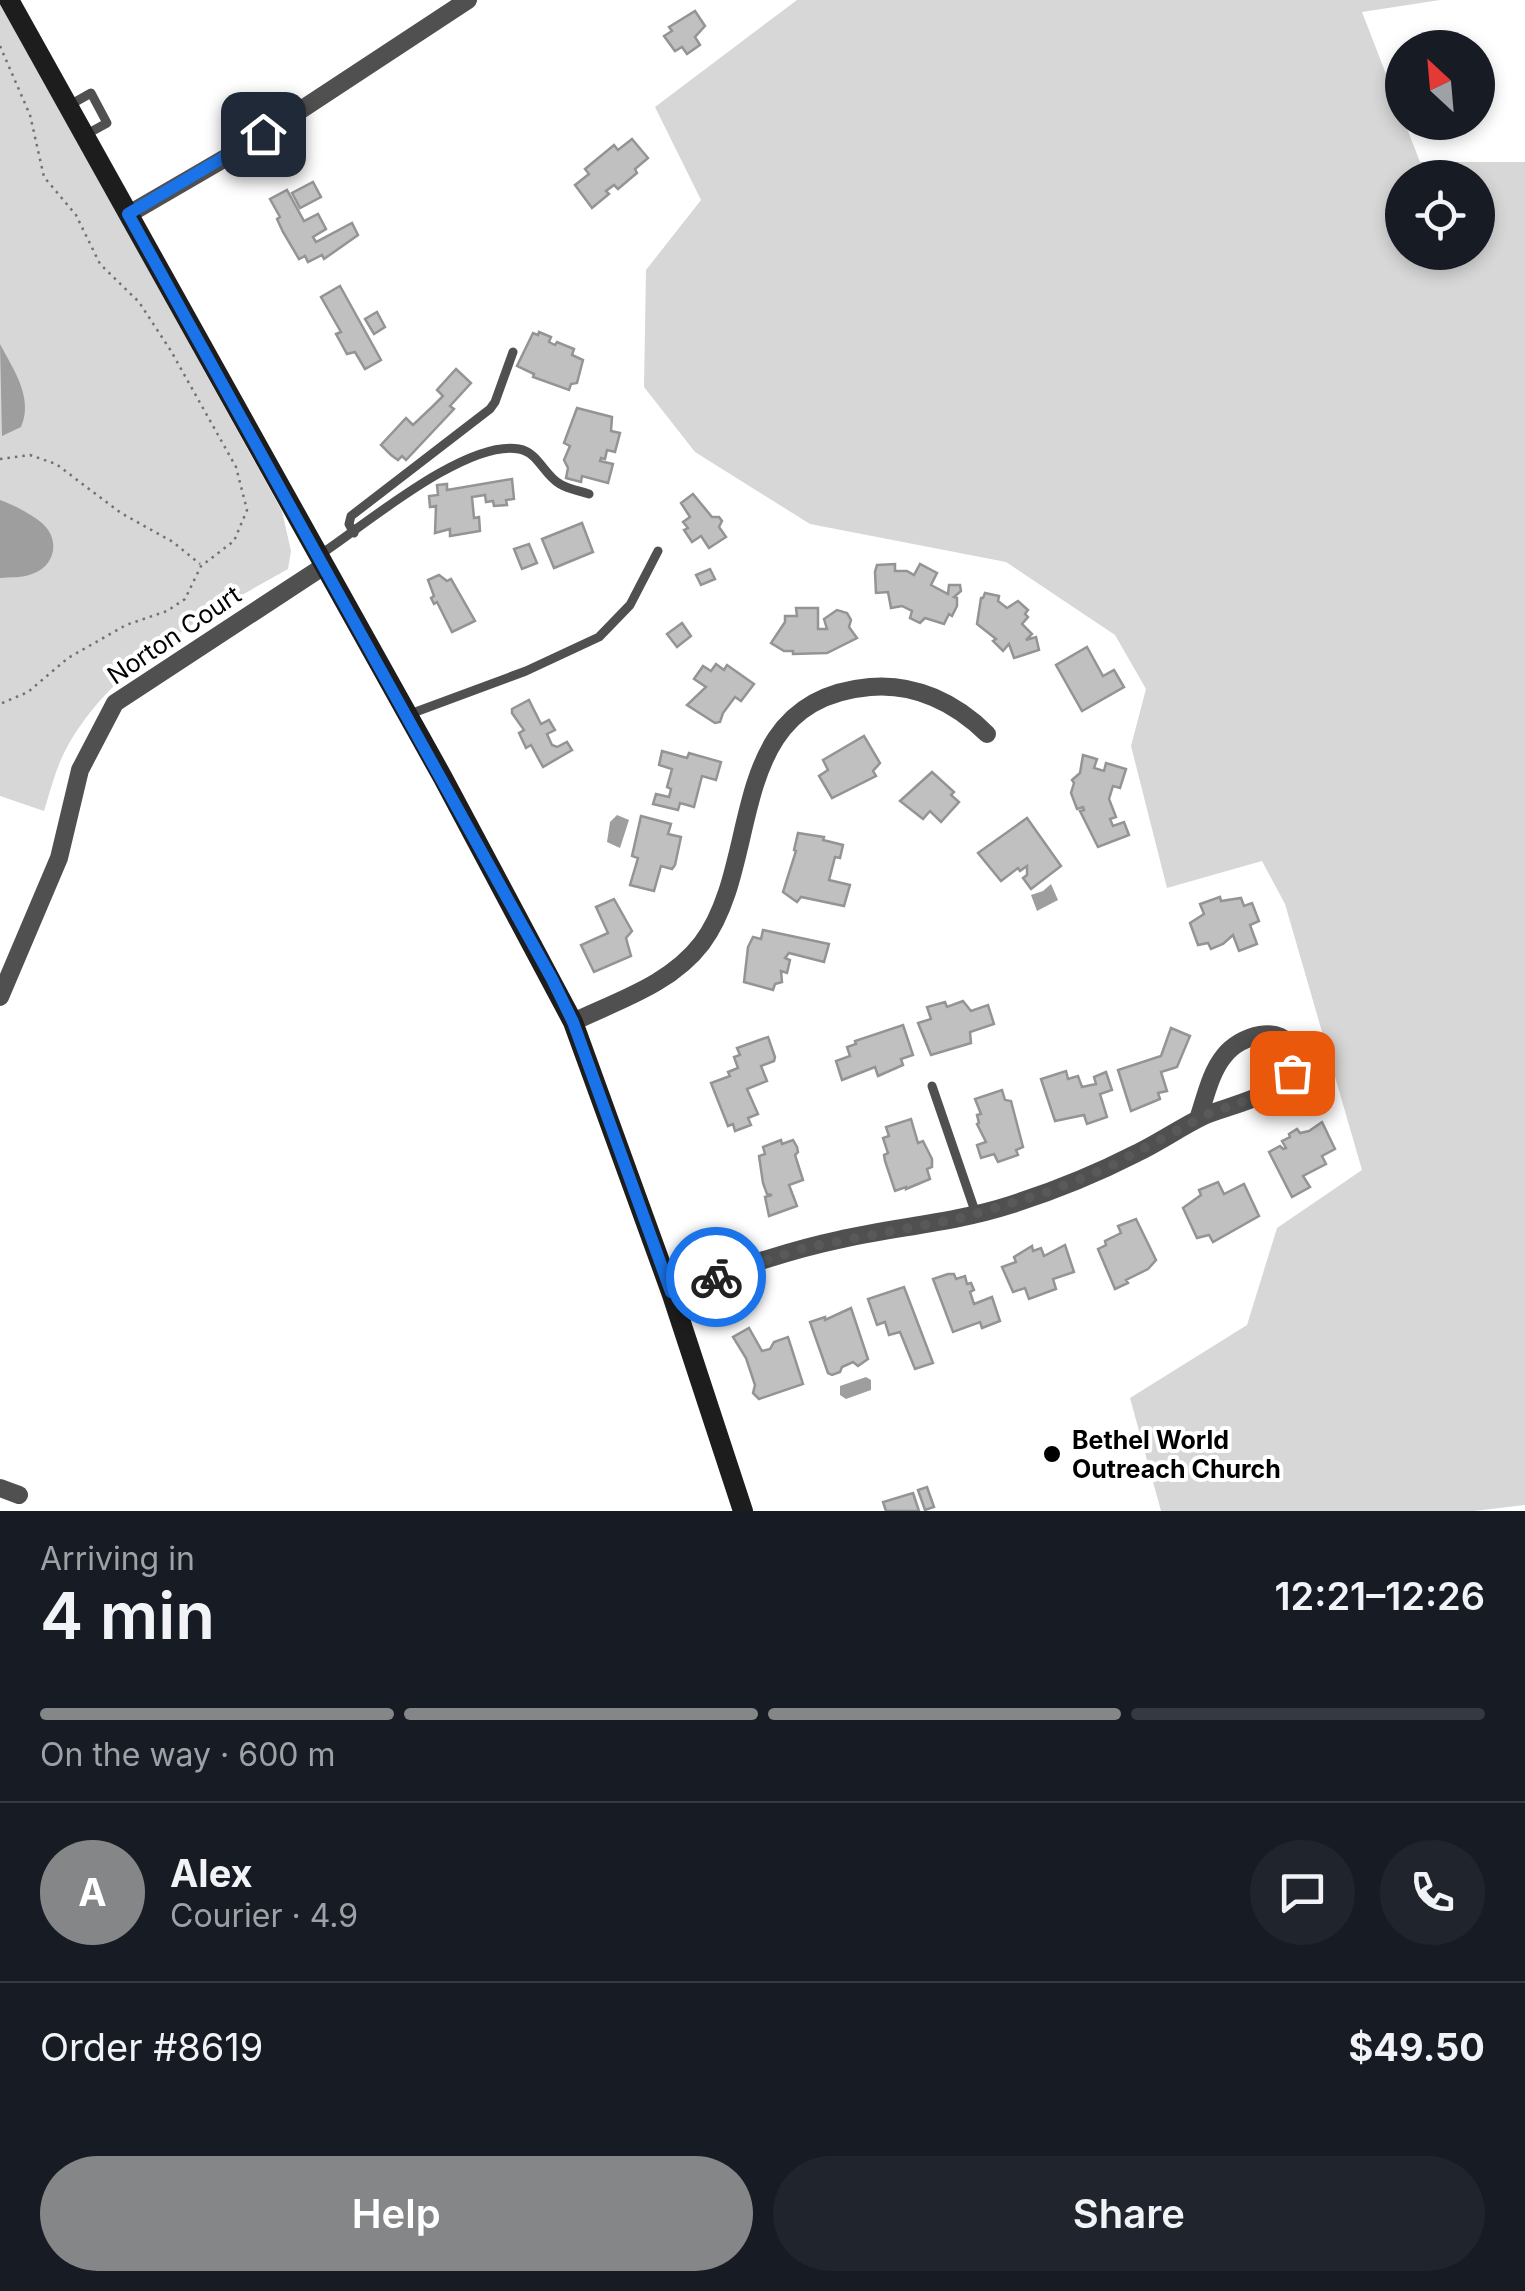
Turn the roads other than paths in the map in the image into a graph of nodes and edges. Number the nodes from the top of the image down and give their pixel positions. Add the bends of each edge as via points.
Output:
1 (9, 0) edge
2 (468, 0) edge
3 (128, 214) junction
4 (513, 352) dead end
5 (589, 494) dead end
6 (354, 533) junction
7 (658, 551) dead end
8 (322, 561) junction
9 (408, 716) junction
10 (987, 734) dead end
11 (0, 997) edge
12 (573, 1022) junction
13 (932, 1086) dead end
14 (1198, 1119) junction
15 (976, 1214) junction
16 (671, 1292) junction
17 (0, 1488) edge
18 (20, 1495) dead end
19 (743, 1511) edge

1 - 3 main road
2 - 3 street via 246,146
3 - 8 main road
4 - 6 lane via 495,402 350,516
5 - 6 lane via 559,484 526,450 504,448 442,471
6 - 8 lane
7 - 9 lane via 630,604 600,637
8 - 9 main road
8 - 11 street, Norton Court via 115,703 80,770 59,858
9 - 12 main road
10 - 12 street via 954,707 900,688 852,690 808,708 784,729 759,769 726,893 705,940 669,976
12 - 16 main road
13 - 15 lane
14 - 14 street via 1287,1080 1295,1064 1289,1044 1268,1033 1229,1050
14 - 15 street via 1077,1181
15 - 16 street via 820,1244
16 - 19 main road
17 - 18 street

